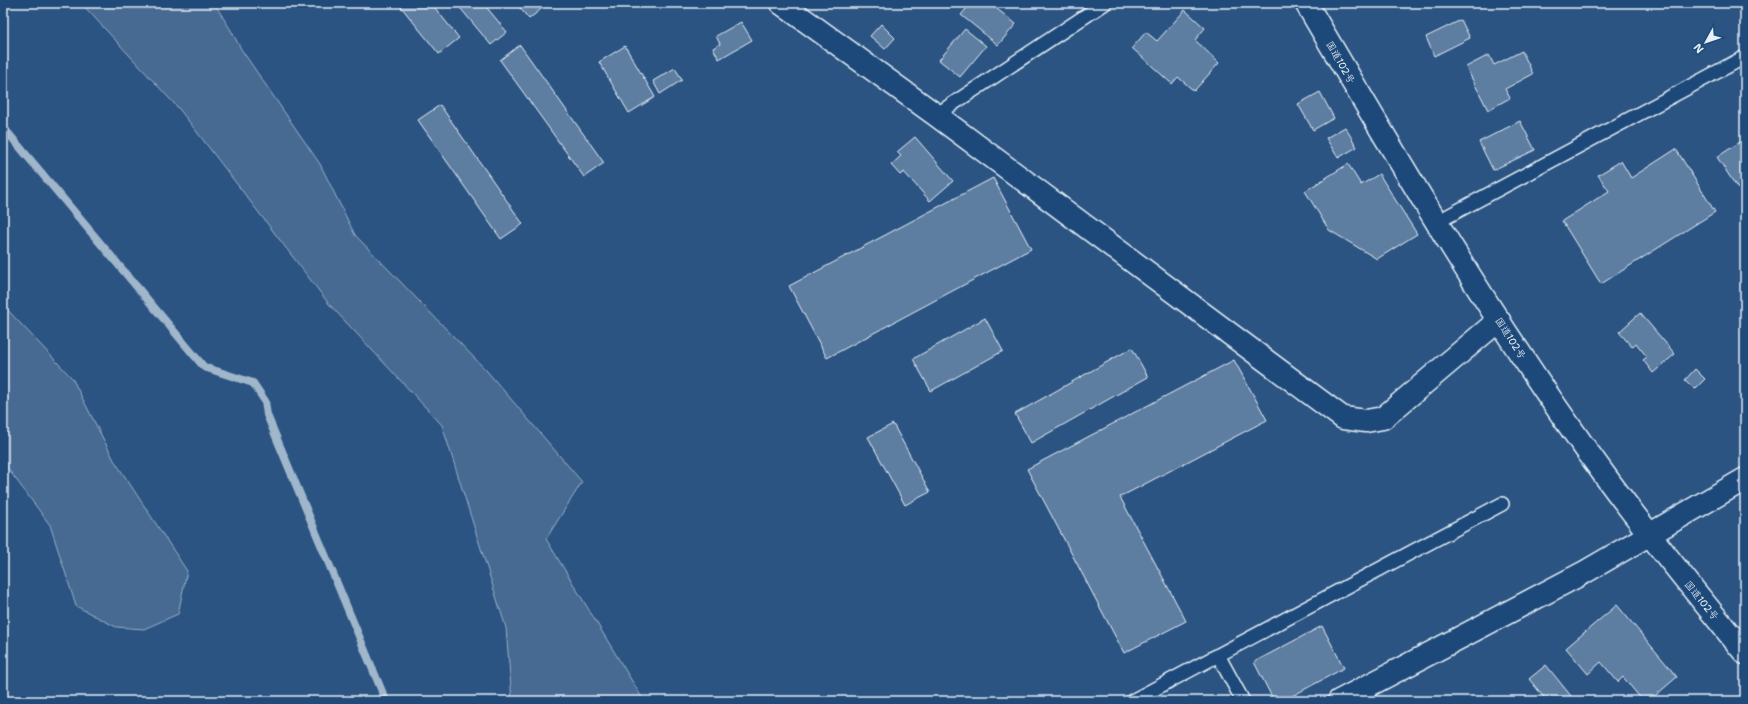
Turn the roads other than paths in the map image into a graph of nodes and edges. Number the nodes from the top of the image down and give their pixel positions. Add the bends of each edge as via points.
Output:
1 (781, 3) edge
2 (1105, 3) edge
3 (1306, 3) edge
4 (1745, 62) edge
5 (936, 115) junction
6 (1437, 222) junction
7 (1499, 320) junction
8 (1745, 479) edge
9 (1502, 504) dead end
10 (1648, 534) junction
11 (1745, 653) edge
12 (1218, 655) junction
13 (1132, 701) edge
14 (1243, 701) edge
15 (1339, 701) edge

1 - 5 main road
2 - 5 lane
3 - 6 main road, 国道102号 via 1395,156
4 - 6 lane via 1743,58
5 - 7 main road via 1343,418 1366,421 1383,418
6 - 7 main road, 国道102号
7 - 10 main road, 国道102号 via 1602,472
8 - 10 main road
9 - 12 lane
10 - 11 main road, 国道102号
10 - 15 main road via 1585,572
12 - 13 lane
12 - 14 lane

